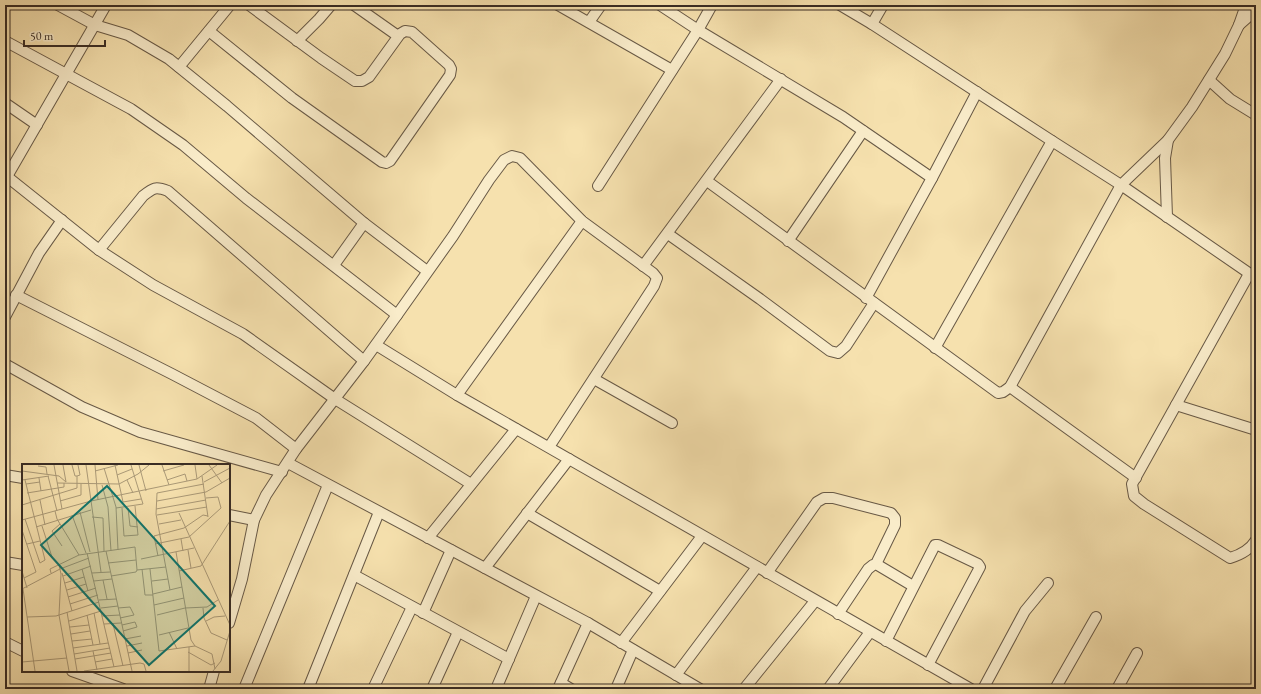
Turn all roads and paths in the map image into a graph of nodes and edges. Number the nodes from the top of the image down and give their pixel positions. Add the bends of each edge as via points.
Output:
1 (58, 5) edge
2 (106, 5) edge
3 (230, 5) edge
4 (249, 5) edge
5 (331, 5) edge
6 (354, 5) edge
7 (558, 5) edge
8 (601, 5) edge
9 (660, 5) edge
10 (712, 5) edge
11 (840, 5) edge
12 (883, 5) edge
13 (1246, 5) edge
14 (1256, 10) edge
15 (589, 22) junction
16 (872, 24) junction
17 (95, 25) junction
18 (1239, 25) junction
19 (698, 30) junction
20 (209, 31) junction
21 (398, 36) junction
22 (5, 41) edge
23 (297, 41) junction
24 (179, 67) junction
25 (672, 70) junction
26 (66, 74) junction
27 (781, 79) junction
28 (1210, 80) junction
29 (977, 92) junction
30 (5, 103) edge
31 (1256, 115) edge
32 (37, 125) junction
33 (863, 131) junction
34 (1168, 140) junction
35 (1052, 141) junction
36 (6, 177) edge
37 (932, 178) junction
38 (707, 181) junction
39 (1121, 184) junction
40 (598, 186) dead end
41 (1167, 217) junction
42 (62, 220) junction
43 (582, 221) junction
44 (364, 223) junction
45 (668, 234) junction
46 (788, 241) junction
47 (99, 250) junction
48 (646, 262) junction
49 (334, 265) junction
50 (427, 272) junction
51 (1253, 276) edge
52 (16, 295) junction
53 (870, 300) junction
54 (397, 315) junction
55 (5, 317) edge
56 (376, 345) junction
57 (936, 348) junction
58 (364, 361) junction
59 (5, 364) edge
60 (594, 378) junction
61 (1010, 387) junction
62 (457, 395) junction
63 (335, 399) junction
64 (1176, 405) junction
65 (672, 423) dead end
66 (516, 428) junction
67 (1256, 430) edge
68 (549, 448) junction
69 (296, 449) junction
70 (569, 459) junction
71 (288, 463) junction
72 (282, 472) junction
73 (5, 475) edge
74 (22, 478) edge
75 (1136, 478) junction
76 (471, 484) junction
77 (328, 485) junction
78 (379, 512) junction
79 (527, 513) junction
80 (230, 515) edge
81 (254, 520) junction
82 (702, 536) junction
83 (428, 538) junction
84 (1256, 540) edge
85 (451, 550) junction
86 (5, 562) edge
87 (876, 564) junction
88 (22, 565) edge
89 (757, 567) junction
90 (485, 568) junction
91 (767, 573) junction
92 (354, 575) junction
93 (1048, 583) dead end
94 (913, 586) junction
95 (660, 591) junction
96 (536, 596) junction
97 (815, 601) junction
98 (412, 606) junction
99 (423, 613) junction
100 (838, 614) junction
101 (1096, 617) dead end
102 (230, 620) edge
103 (588, 623) junction
104 (458, 632) junction
105 (870, 632) junction
106 (886, 641) junction
107 (5, 642) edge
108 (621, 643) junction
109 (22, 650) edge
110 (633, 650) junction
111 (1137, 654) dead end
112 (509, 659) junction
113 (928, 665) junction
114 (75, 672) edge
115 (214, 672) edge
116 (676, 675) junction
117 (559, 686) edge
118 (310, 688) edge
119 (697, 688) edge
120 (830, 688) edge
121 (123, 689) edge
122 (209, 689) edge
123 (244, 689) edge
124 (373, 689) edge
125 (432, 689) edge
126 (496, 689) edge
127 (571, 689) edge
128 (616, 689) edge
129 (744, 689) edge
130 (971, 689) edge
131 (982, 689) edge
132 (1055, 689) edge
133 (1117, 689) edge

1 - 17 street
2 - 17 street
3 - 20 street
4 - 23 street
5 - 23 street
6 - 21 street
7 - 15 street
8 - 15 street
9 - 19 street
10 - 19 street
11 - 16 street
12 - 16 street
13 - 18 street
14 - 18 street
15 - 25 street
16 - 29 street
17 - 24 street via 128,35
17 - 26 street
18 - 28 street via 1226,54
19 - 25 street
19 - 27 street
20 - 21 street via 292,98 386,163 390,162 451,70 412,32 405,31
20 - 24 street
21 - 23 street via 369,77 362,81 355,81
22 - 26 street
24 - 44 street
25 - 40 street
26 - 32 street
26 - 49 street via 131,108 183,145 246,198
27 - 33 street
27 - 38 street
28 - 31 street via 1230,99
28 - 34 street
29 - 35 street
29 - 37 street
30 - 32 street
32 - 36 street
33 - 37 street
33 - 46 street
34 - 39 street
34 - 41 street via 1165,158
35 - 39 street
35 - 57 street
36 - 42 street
37 - 53 street
38 - 45 street
38 - 46 street
39 - 41 street
39 - 61 street
41 - 51 street
42 - 47 street
42 - 52 street via 39,253
43 - 48 street
43 - 50 street via 520,158 512,156 504,160
43 - 62 street
44 - 49 street
44 - 50 street
45 - 48 street
45 - 53 street via 830,351 838,352 846,346
46 - 53 street
47 - 58 street via 143,196 151,189 159,187 168,191
47 - 63 street via 159,288 243,334
48 - 60 street via 657,278 654,286
49 - 54 street
50 - 54 street
51 - 64 street
52 - 55 street
52 - 69 street via 256,418
53 - 57 street
54 - 56 street
56 - 58 street
56 - 62 street
57 - 61 street via 998,393
58 - 63 street
59 - 72 street via 82,407 140,432
60 - 65 street
60 - 68 street
61 - 75 street
62 - 66 street
63 - 69 street
63 - 76 street
64 - 67 street
64 - 75 street
66 - 68 street
66 - 76 street
68 - 70 street
69 - 71 street
70 - 79 street
70 - 82 street
71 - 72 street
71 - 77 street
72 - 81 street via 266,495
73 - 74 street
75 - 84 street via 1132,484 1134,496 1230,558 1240,555
76 - 83 street
77 - 78 street
77 - 123 street
78 - 83 street
78 - 92 street
79 - 90 street
79 - 95 street
80 - 81 street
81 - 102 street via 242,579
82 - 89 street
82 - 95 street
83 - 85 street
85 - 90 street
85 - 99 street
86 - 88 street
87 - 91 street via 895,524 895,518 891,513 824,498 817,502
87 - 94 street
87 - 100 street via 868,569
89 - 91 street
89 - 116 street
90 - 96 street
91 - 97 street
92 - 98 street
92 - 118 street
93 - 131 street via 1025,611
94 - 106 street
94 - 113 street via 935,545 980,566
95 - 108 street
96 - 103 street
96 - 112 street
97 - 100 street
97 - 129 street
98 - 99 street
98 - 124 street
99 - 104 street
100 - 105 street
101 - 132 street
103 - 108 street
103 - 117 street
104 - 112 street
104 - 125 street
105 - 106 street
105 - 120 street
106 - 113 street
107 - 109 street
108 - 110 street
110 - 116 street
110 - 128 street
111 - 133 street
112 - 126 street
113 - 130 street
114 - 121 street
115 - 122 street
116 - 119 street
117 - 127 street

